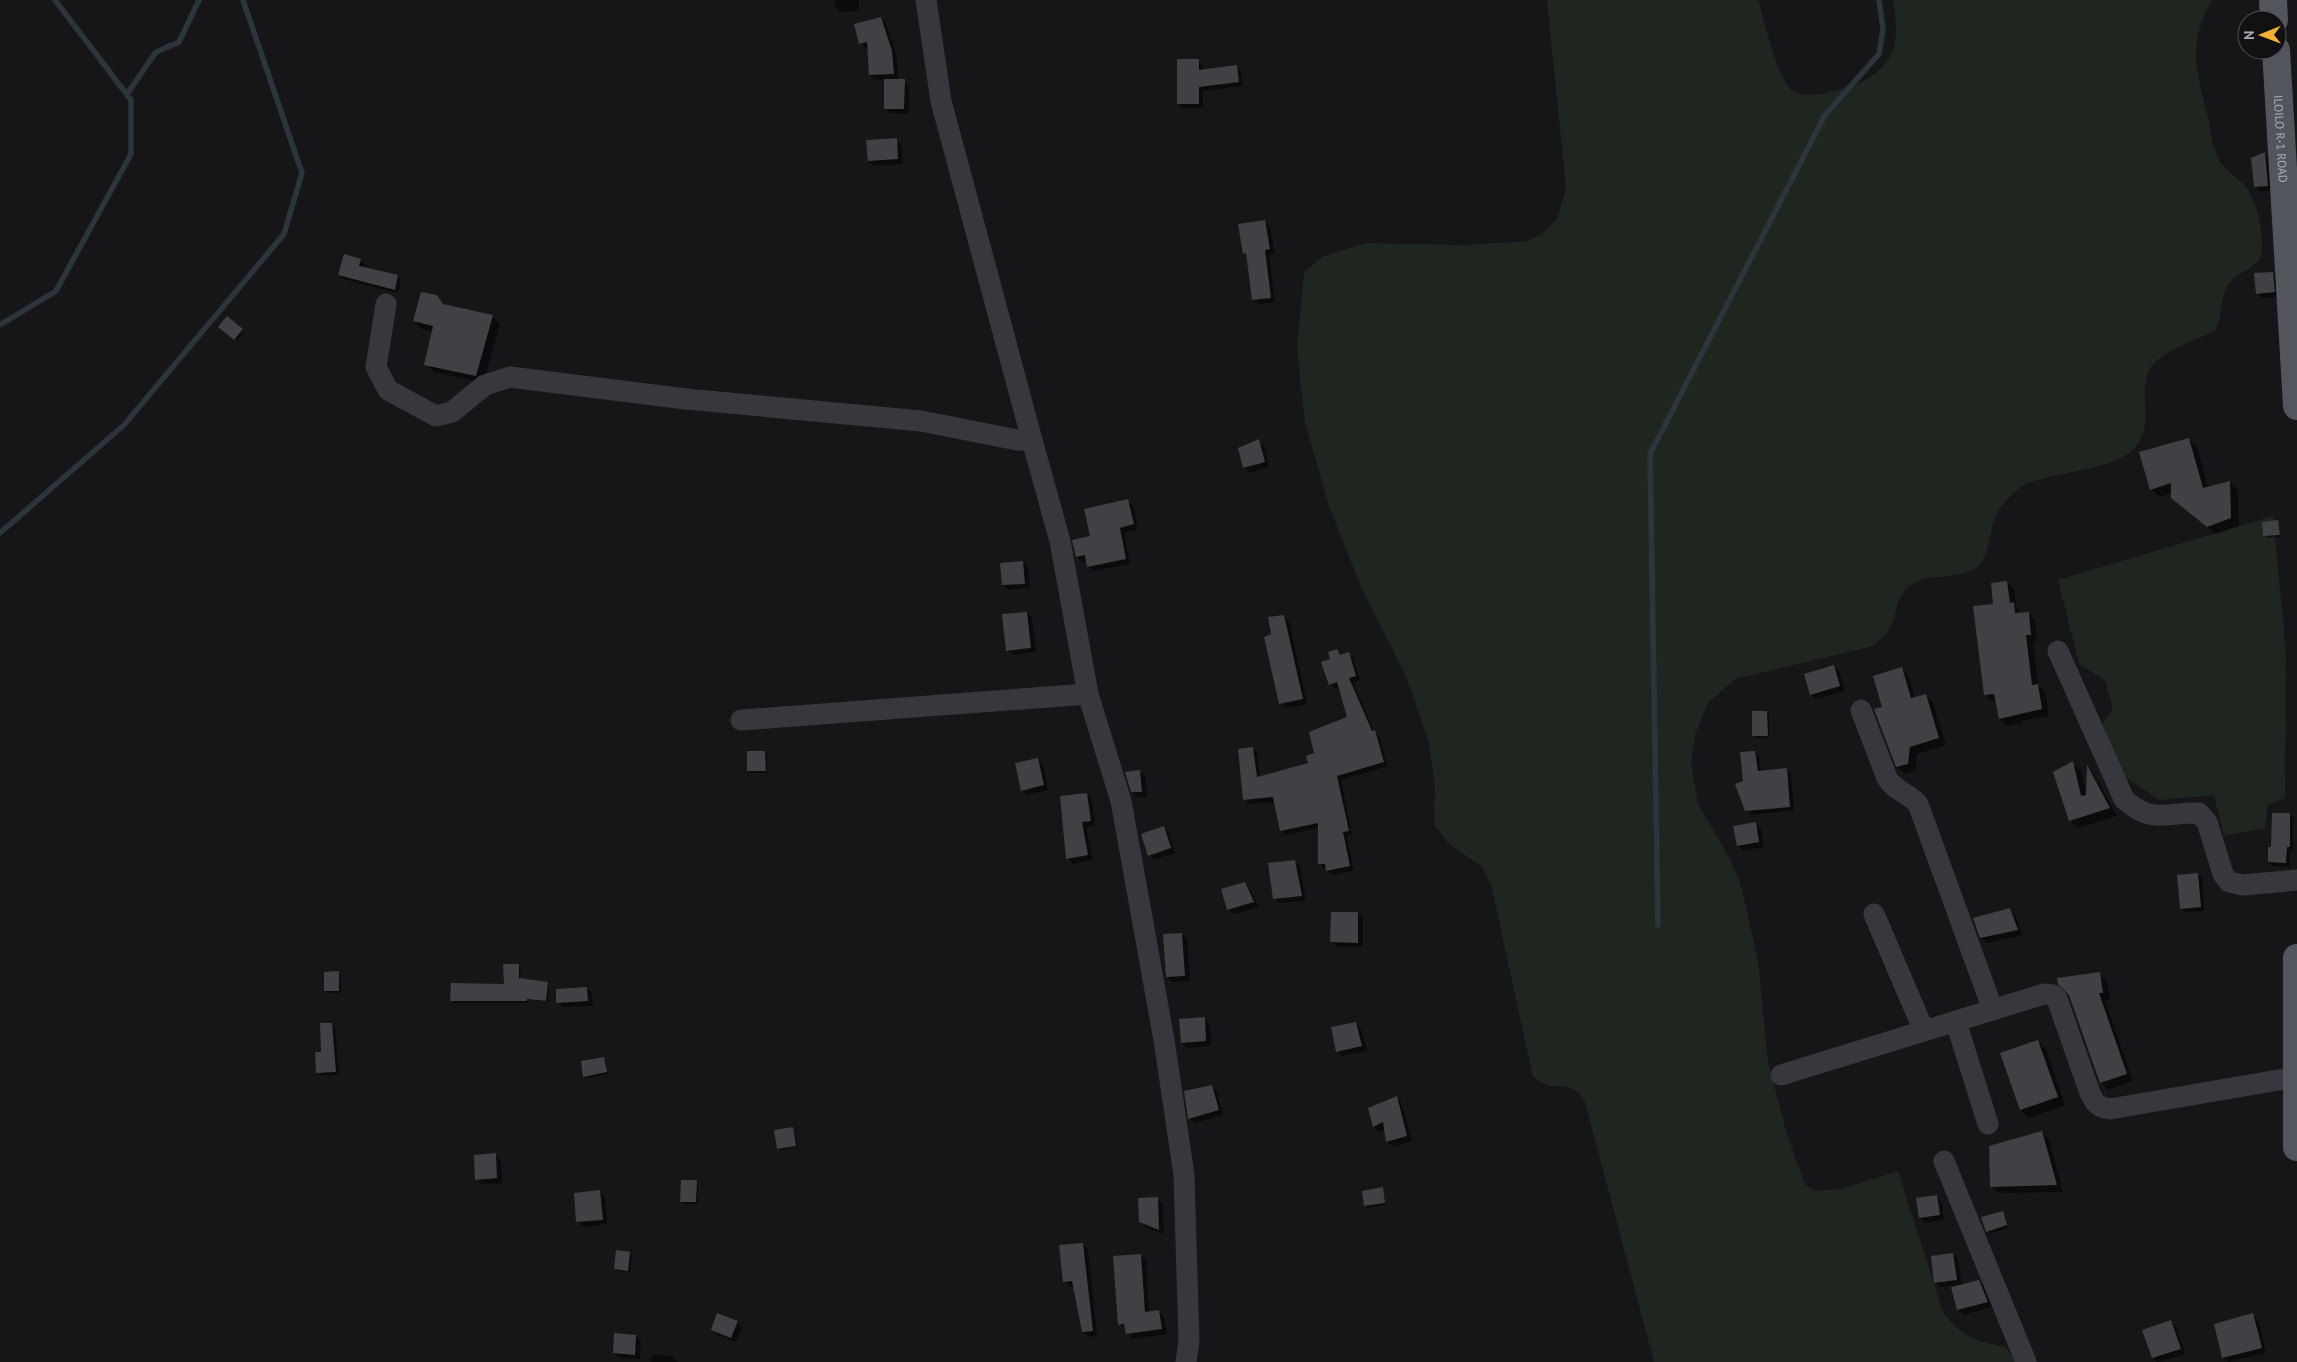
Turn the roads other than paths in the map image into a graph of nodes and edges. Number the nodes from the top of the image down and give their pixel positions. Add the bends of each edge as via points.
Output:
1 (926, 0) edge
2 (2277, 60) edge
3 (386, 304) dead end
4 (2297, 406) edge
5 (1032, 440) junction
6 (2058, 651) dead end
7 (1088, 694) junction
8 (1862, 710) dead end
9 (742, 720) dead end
10 (2297, 880) edge
11 (1874, 914) dead end
12 (2297, 958) edge
13 (1993, 1010) junction
14 (1956, 1022) junction
15 (1924, 1032) junction
16 (1781, 1075) dead end
17 (2296, 1077) edge
18 (1988, 1124) dead end
19 (2297, 1147) edge
20 (1944, 1161) dead end
21 (1186, 1362) edge
22 (2026, 1362) edge

1 - 5 street via 941,101
2 - 4 main road, ILOILO R-1 ROAD
3 - 5 street via 376,367 388,390 436,416 452,412 484,384 510,377 686,399 921,421 1017,440
5 - 7 street via 1060,541
6 - 10 street via 2124,799 2137,812 2152,816 2199,813 2207,822 2223,874 2229,882 2243,885
7 - 9 street
7 - 21 street via 1121,801 1183,1165 1189,1341
8 - 13 street via 1887,778 1893,787 1911,796 1918,804
11 - 15 street
12 - 17 main road
13 - 14 street
13 - 17 street via 2044,994 2058,999 2090,1094 2101,1108
14 - 15 street
14 - 18 street
15 - 16 street
17 - 19 main road
20 - 22 street

